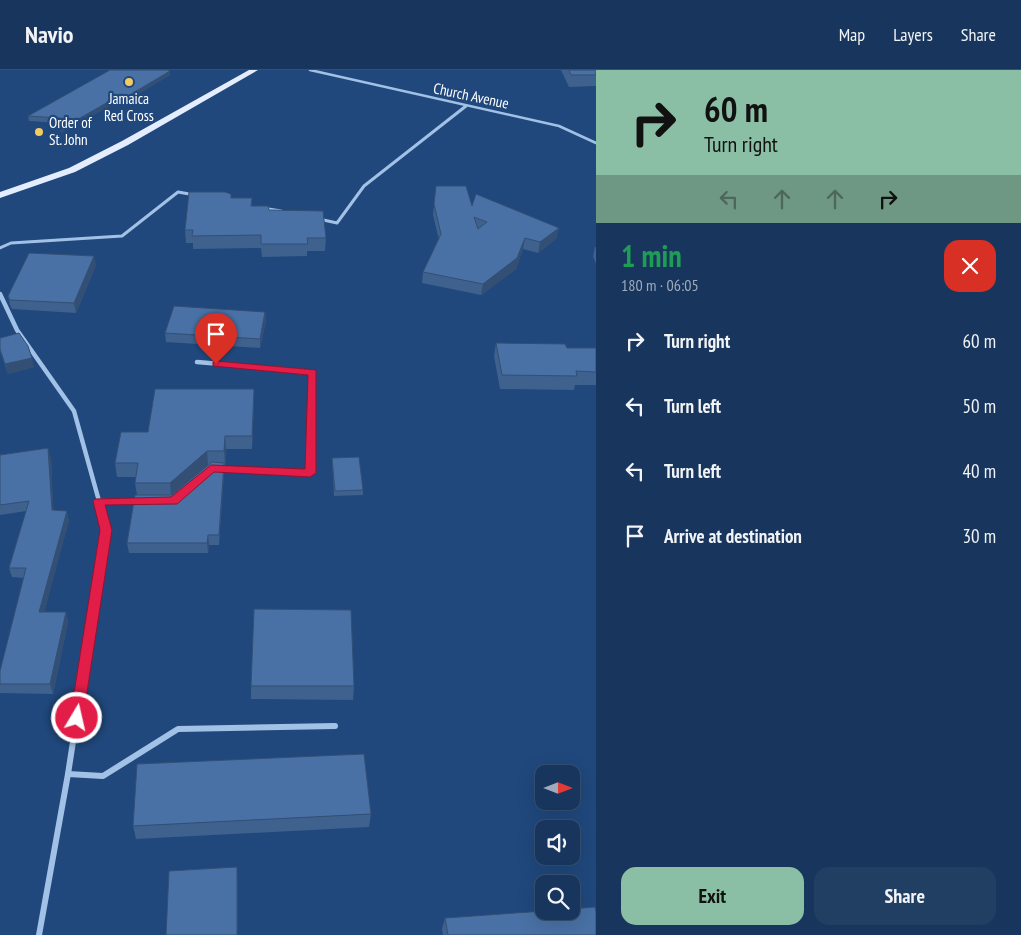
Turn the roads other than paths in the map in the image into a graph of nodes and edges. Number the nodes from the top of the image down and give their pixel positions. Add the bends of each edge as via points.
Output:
1 (254, 70) edge
2 (310, 70) edge
3 (466, 106) junction
4 (596, 143) edge
5 (0, 195) edge
6 (197, 196) edge
7 (254, 206) edge
8 (291, 214) edge
9 (310, 217) edge
10 (0, 248) edge
11 (0, 294) edge
12 (197, 362) dead end
13 (211, 468) edge
14 (99, 501) junction
15 (145, 501) edge
16 (335, 726) dead end
17 (68, 774) junction
18 (39, 935) edge

1 - 5 main road via 72,170
2 - 3 lane, Church Avenue
3 - 4 lane, Church Avenue via 559,126
3 - 9 street via 364,186 337,223
6 - 10 street via 178,192 122,236 11,243
7 - 8 street
11 - 14 street via 16,330 74,411
12 - 13 street via 313,372 310,473
14 - 15 street
14 - 17 street via 106,530
16 - 17 street via 178,729 103,776
17 - 18 street

